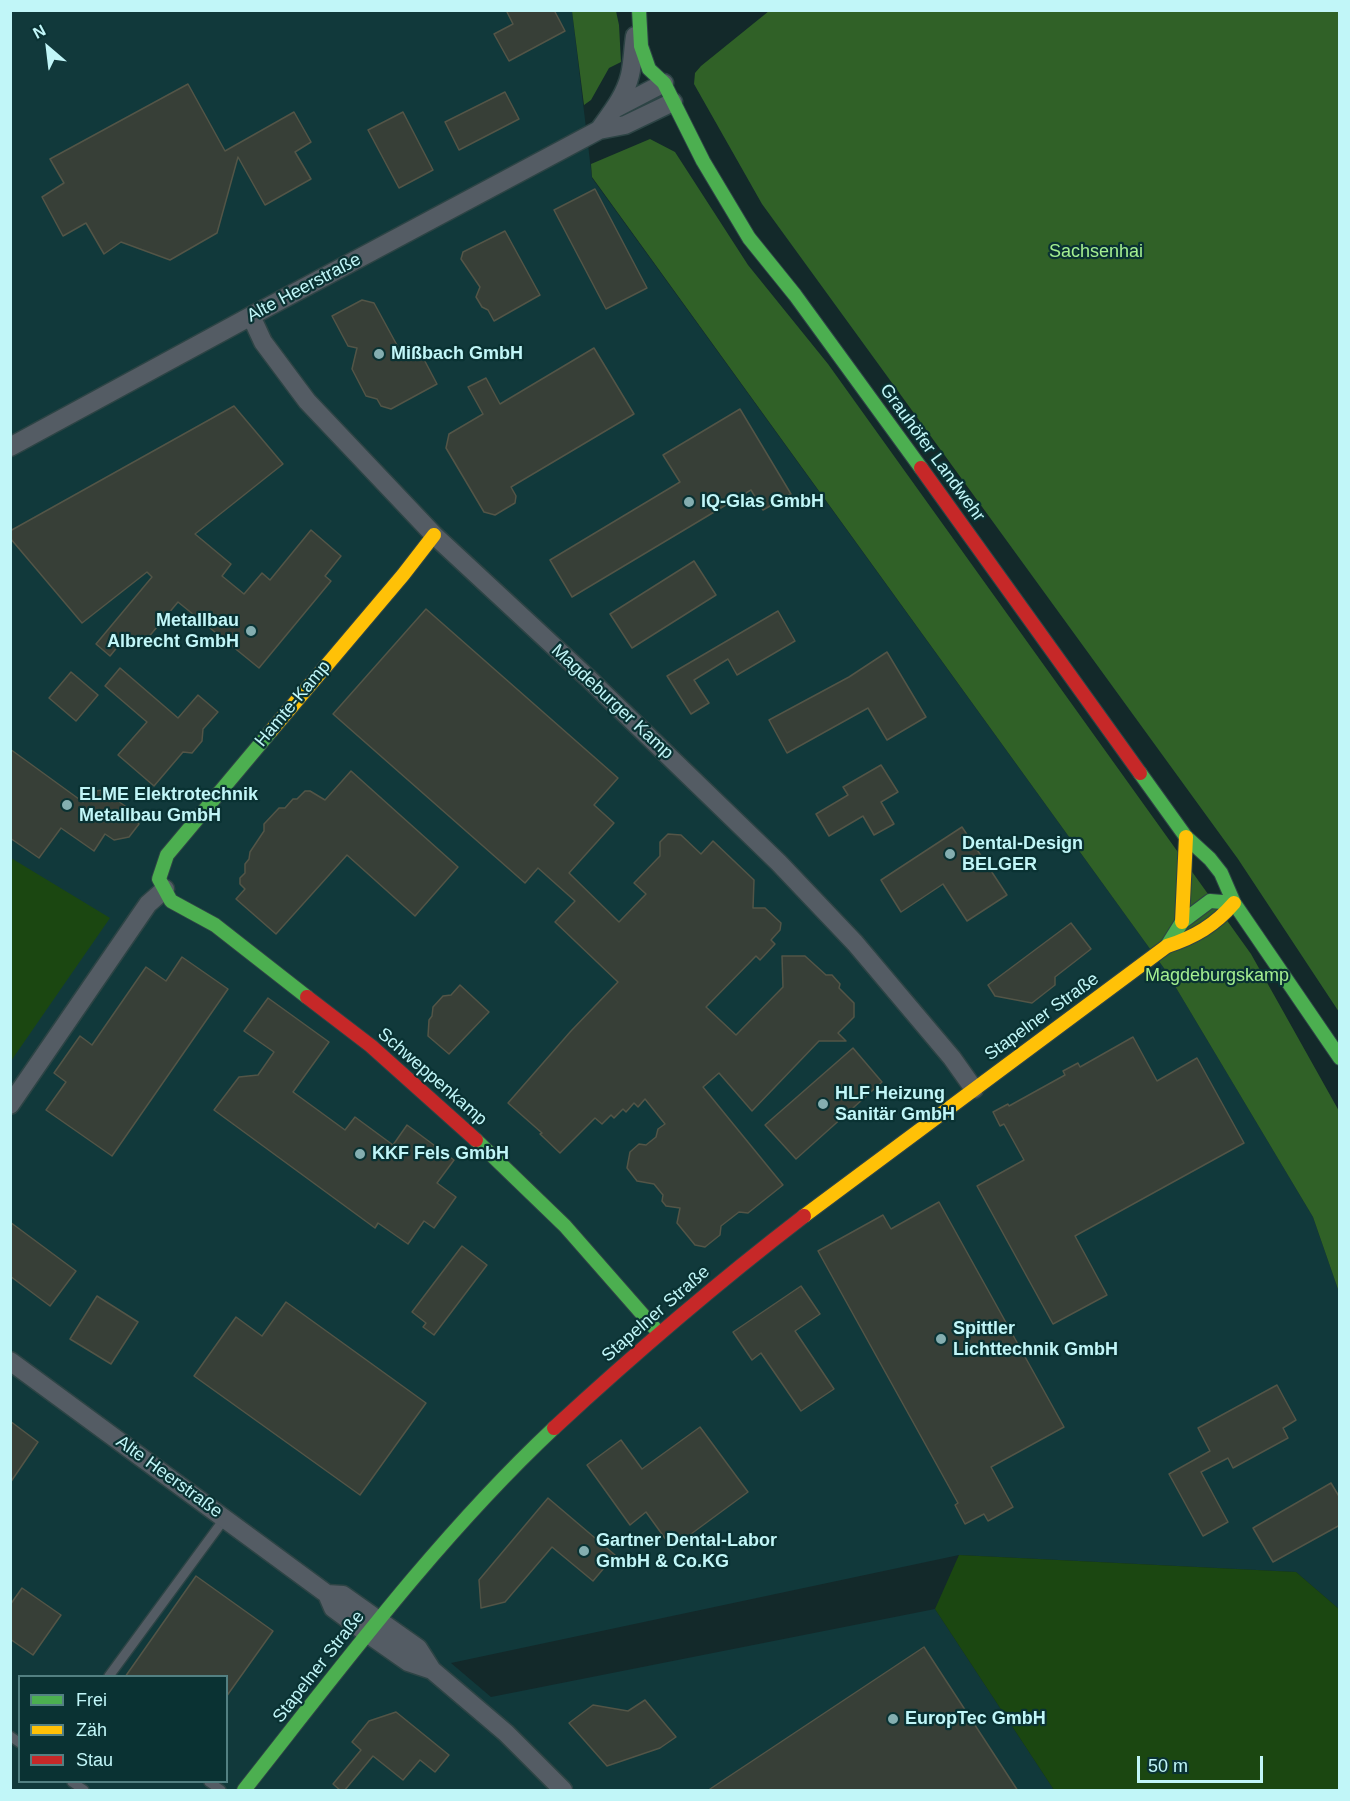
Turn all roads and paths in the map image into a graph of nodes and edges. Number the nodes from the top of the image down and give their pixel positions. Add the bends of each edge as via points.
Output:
1 (639, 10) edge
2 (654, 38) dead end
3 (666, 62) dead end
4 (664, 83) junction
5 (673, 102) junction
6 (616, 108) junction
7 (599, 129) junction
8 (251, 316) junction
9 (10, 447) edge
10 (434, 535) junction
11 (1186, 837) junction
12 (1197, 869) dead end
13 (162, 884) junction
14 (1211, 886) dead end
15 (1234, 903) junction
16 (1182, 922) junction
17 (1167, 946) junction
18 (1339, 1055) edge
19 (974, 1089) junction
20 (10, 1104) edge
21 (658, 1332) junction
22 (10, 1361) edge
23 (225, 1518) junction
24 (327, 1594) junction
25 (379, 1619) junction
26 (368, 1634) junction
27 (432, 1670) junction
28 (110, 1675) edge
29 (244, 1791) edge
30 (563, 1791) edge

1 - 2 street
1 - 4 street, Grauhöfer Landwehr via 641,46 650,69
1 - 6 street, Alte Heerstraße via 630,75
3 - 4 street
4 - 5 street, Grauhöfer Landwehr
4 - 6 street, Alte Heerstraße
5 - 7 street, Alte Heerstraße via 625,125
5 - 11 street, Grauhöfer Landwehr via 749,238 900,438
6 - 7 street, Alte Heerstraße
7 - 8 street, Alte Heerstraße
8 - 9 street, Alte Heerstraße
8 - 10 street, Magdeburger Kamp via 263,342 307,401
10 - 13 street, Hamte-Kamp via 167,855
10 - 19 street, Magdeburger Kamp via 779,863 855,943
11 - 12 street, Grauhöfer Landwehr
11 - 15 street, Grauhöfer Landwehr via 1225,877
11 - 16 street
13 - 20 street, Hamte-Kamp
13 - 21 street, Schweppenkamp via 171,901 215,926 370,1046 495,1157 565,1226
14 - 15 street, Grauhöfer Landwehr
15 - 16 street, Stapelner Straße via 1210,901
15 - 17 street, Stapelner Straße via 1218,922 1194,937
15 - 18 street, Grauhöfer Landwehr
16 - 17 street, Stapelner Straße
17 - 19 street, Stapelner Straße
19 - 21 street, Stapelner Straße
21 - 25 street, Stapelner Straße via 537,1444
22 - 23 street, Alte Heerstraße
23 - 24 street, Alte Heerstraße
23 - 28 lane
24 - 25 street, Alte Heerstraße via 343,1595
24 - 26 street, Alte Heerstraße via 333,1608
25 - 26 street, Stapelner Straße
25 - 27 street, Alte Heerstraße via 418,1648
26 - 27 street, Alte Heerstraße via 408,1662
26 - 29 street, Stapelner Straße
27 - 30 street, Alte Heerstraße via 506,1733

